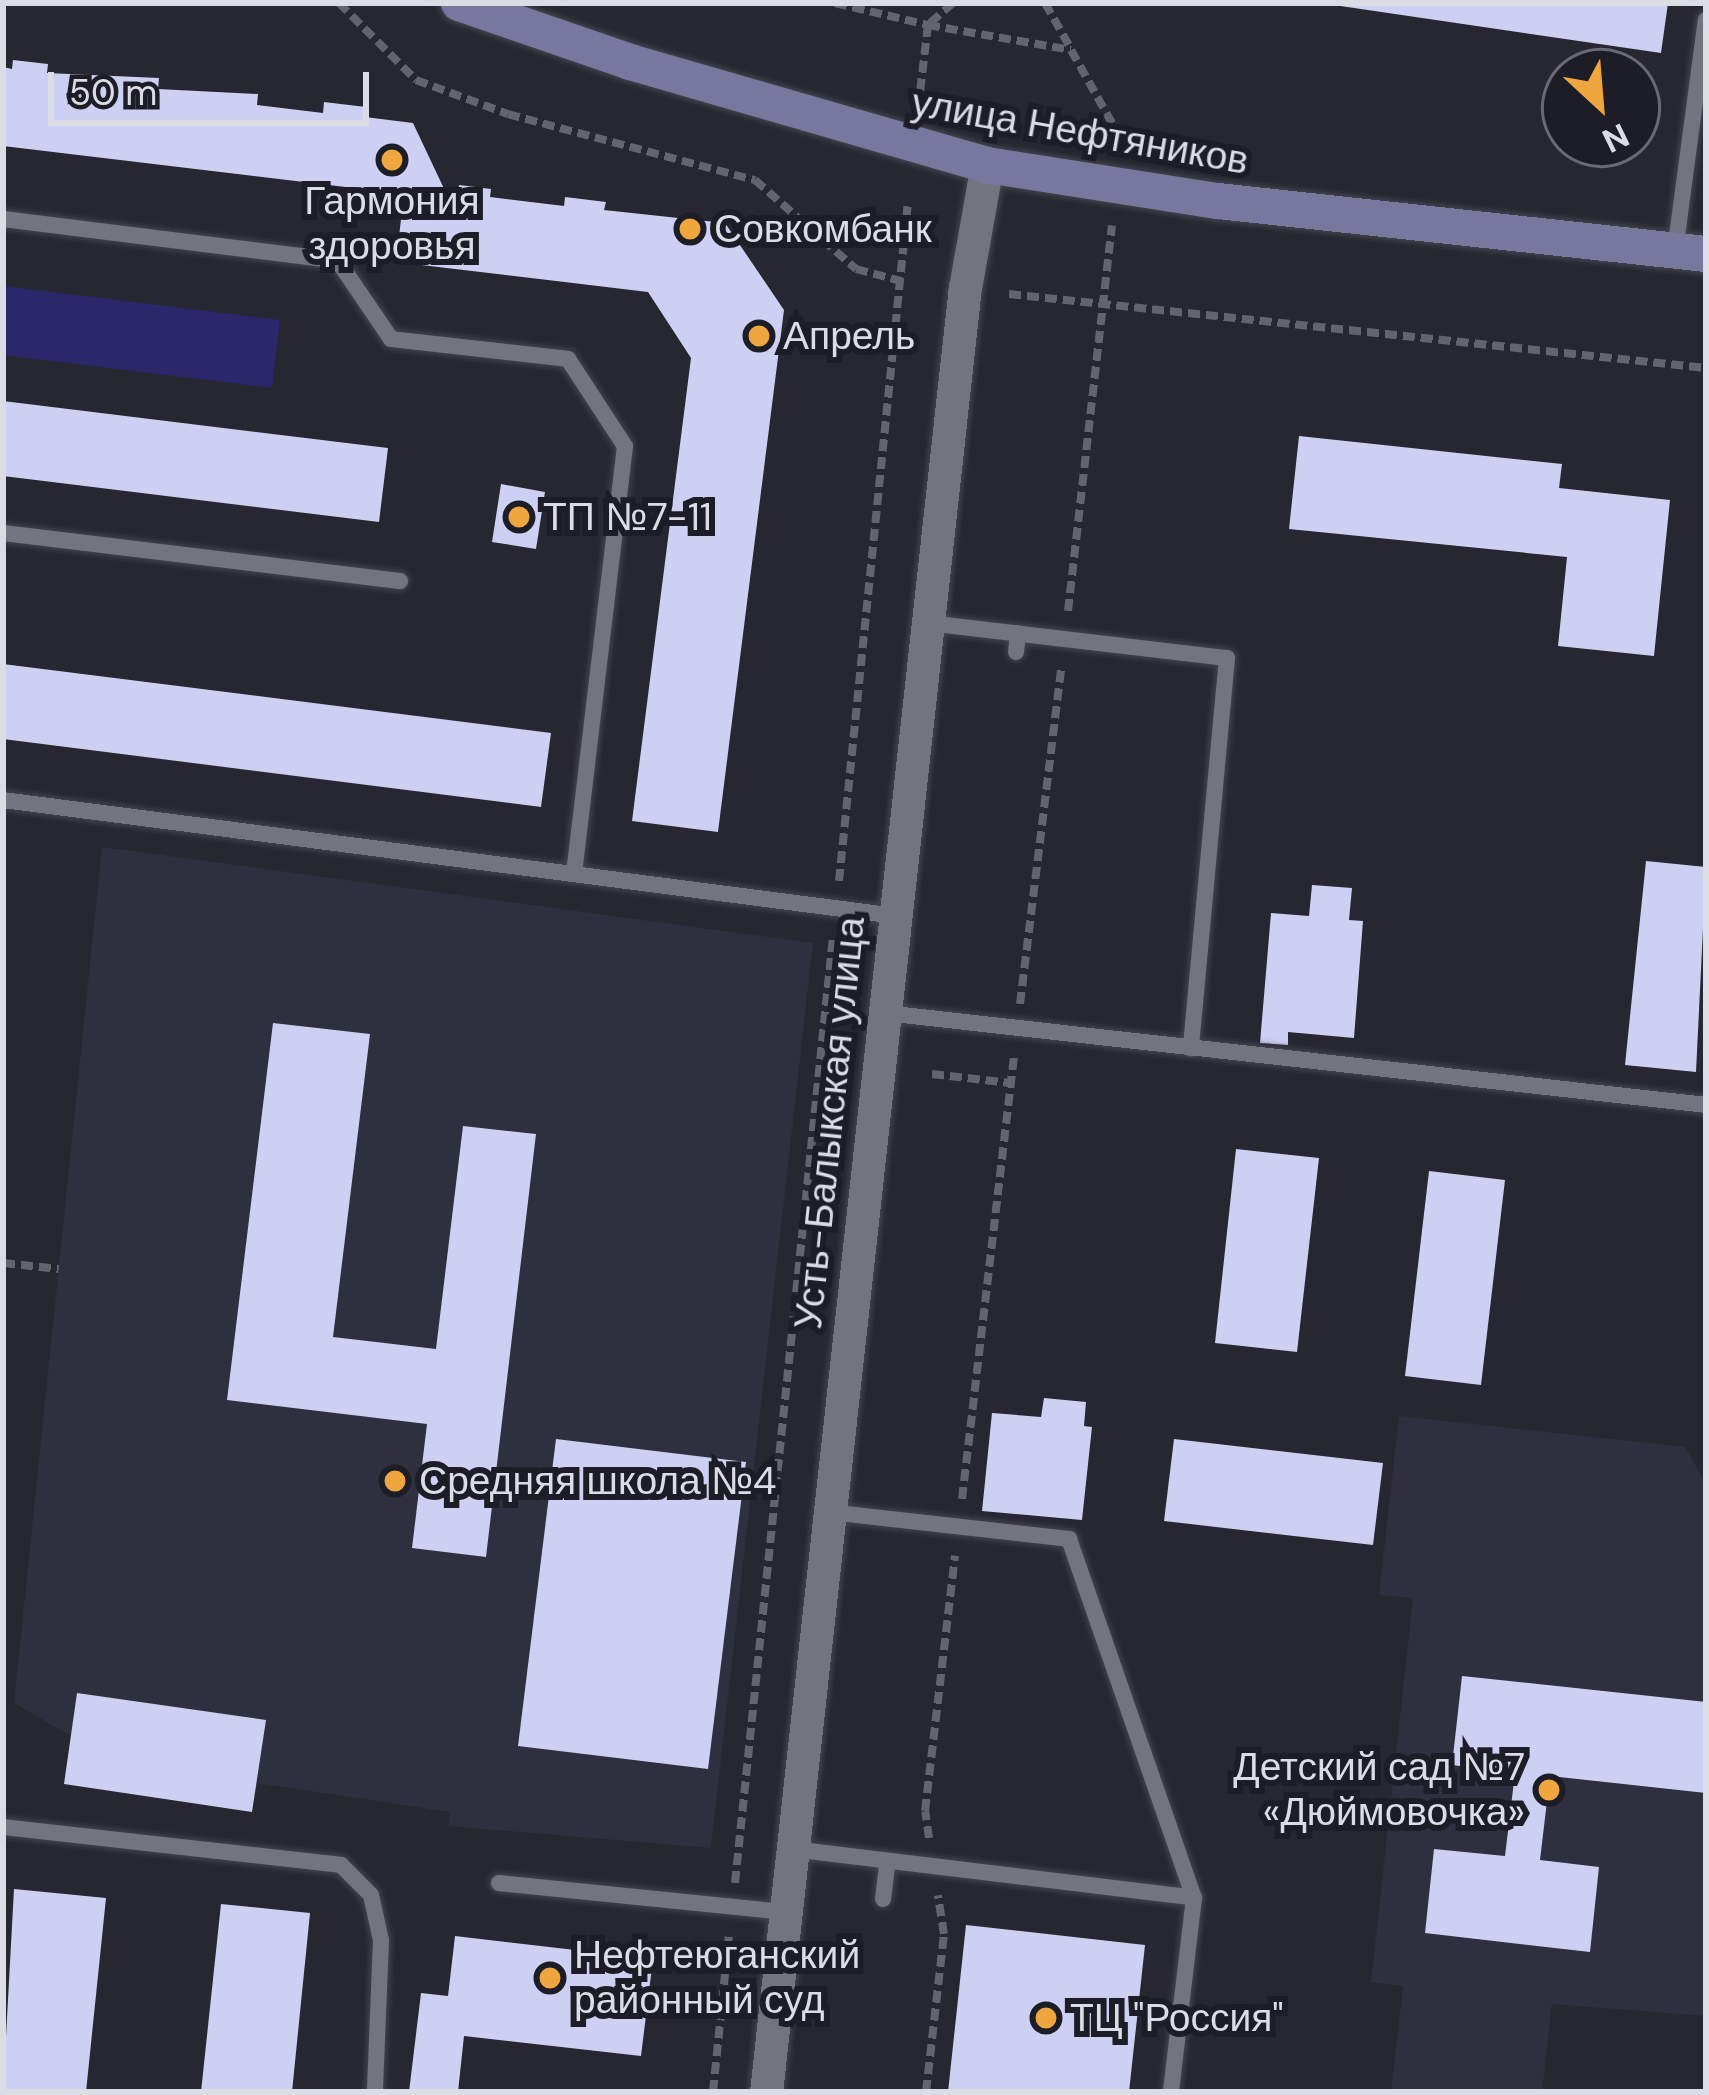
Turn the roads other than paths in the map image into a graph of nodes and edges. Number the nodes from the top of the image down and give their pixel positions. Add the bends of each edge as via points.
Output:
1 (459, 3) edge
2 (1706, 20) edge
3 (986, 165) junction
4 (3, 219) edge
5 (1690, 252) edge
6 (3, 533) edge
7 (400, 581) dead end
8 (928, 623) junction
9 (3, 800) edge
10 (574, 871) junction
11 (896, 916) junction
12 (885, 1013) junction
13 (1191, 1048) junction
14 (1706, 1105) edge
15 (830, 1513) junction
16 (3, 1827) edge
17 (792, 1849) junction
18 (888, 1861) junction
19 (499, 1882) dead end
20 (1193, 1898) junction
21 (884, 1899) dead end
22 (786, 1912) junction
23 (376, 2092) edge
24 (766, 2092) edge
25 (1171, 2092) edge

1 - 3 main road, улица Нефтяников via 504,33
2 - 5 lane
3 - 5 main road, улица Нефтяников via 1218,201
3 - 8 street, Усть-Балыкская улица
4 - 10 lane via 338,260 391,340 568,359 625,446
6 - 7 lane
8 - 11 street, Усть-Балыкская улица
8 - 13 lane via 1017,642 1065,639 1227,658
9 - 10 lane
10 - 11 lane
11 - 12 street, Усть-Балыкская улица
12 - 13 lane
12 - 15 street, Усть-Балыкская улица
13 - 14 lane
15 - 17 street, Усть-Балыкская улица
15 - 20 lane via 1069,1539
16 - 23 lane via 341,1865 371,1895 381,1940
17 - 18 lane
17 - 22 street, Усть-Балыкская улица
18 - 20 lane
18 - 21 lane
19 - 22 lane
20 - 25 lane
22 - 24 street, Усть-Балыкская улица

